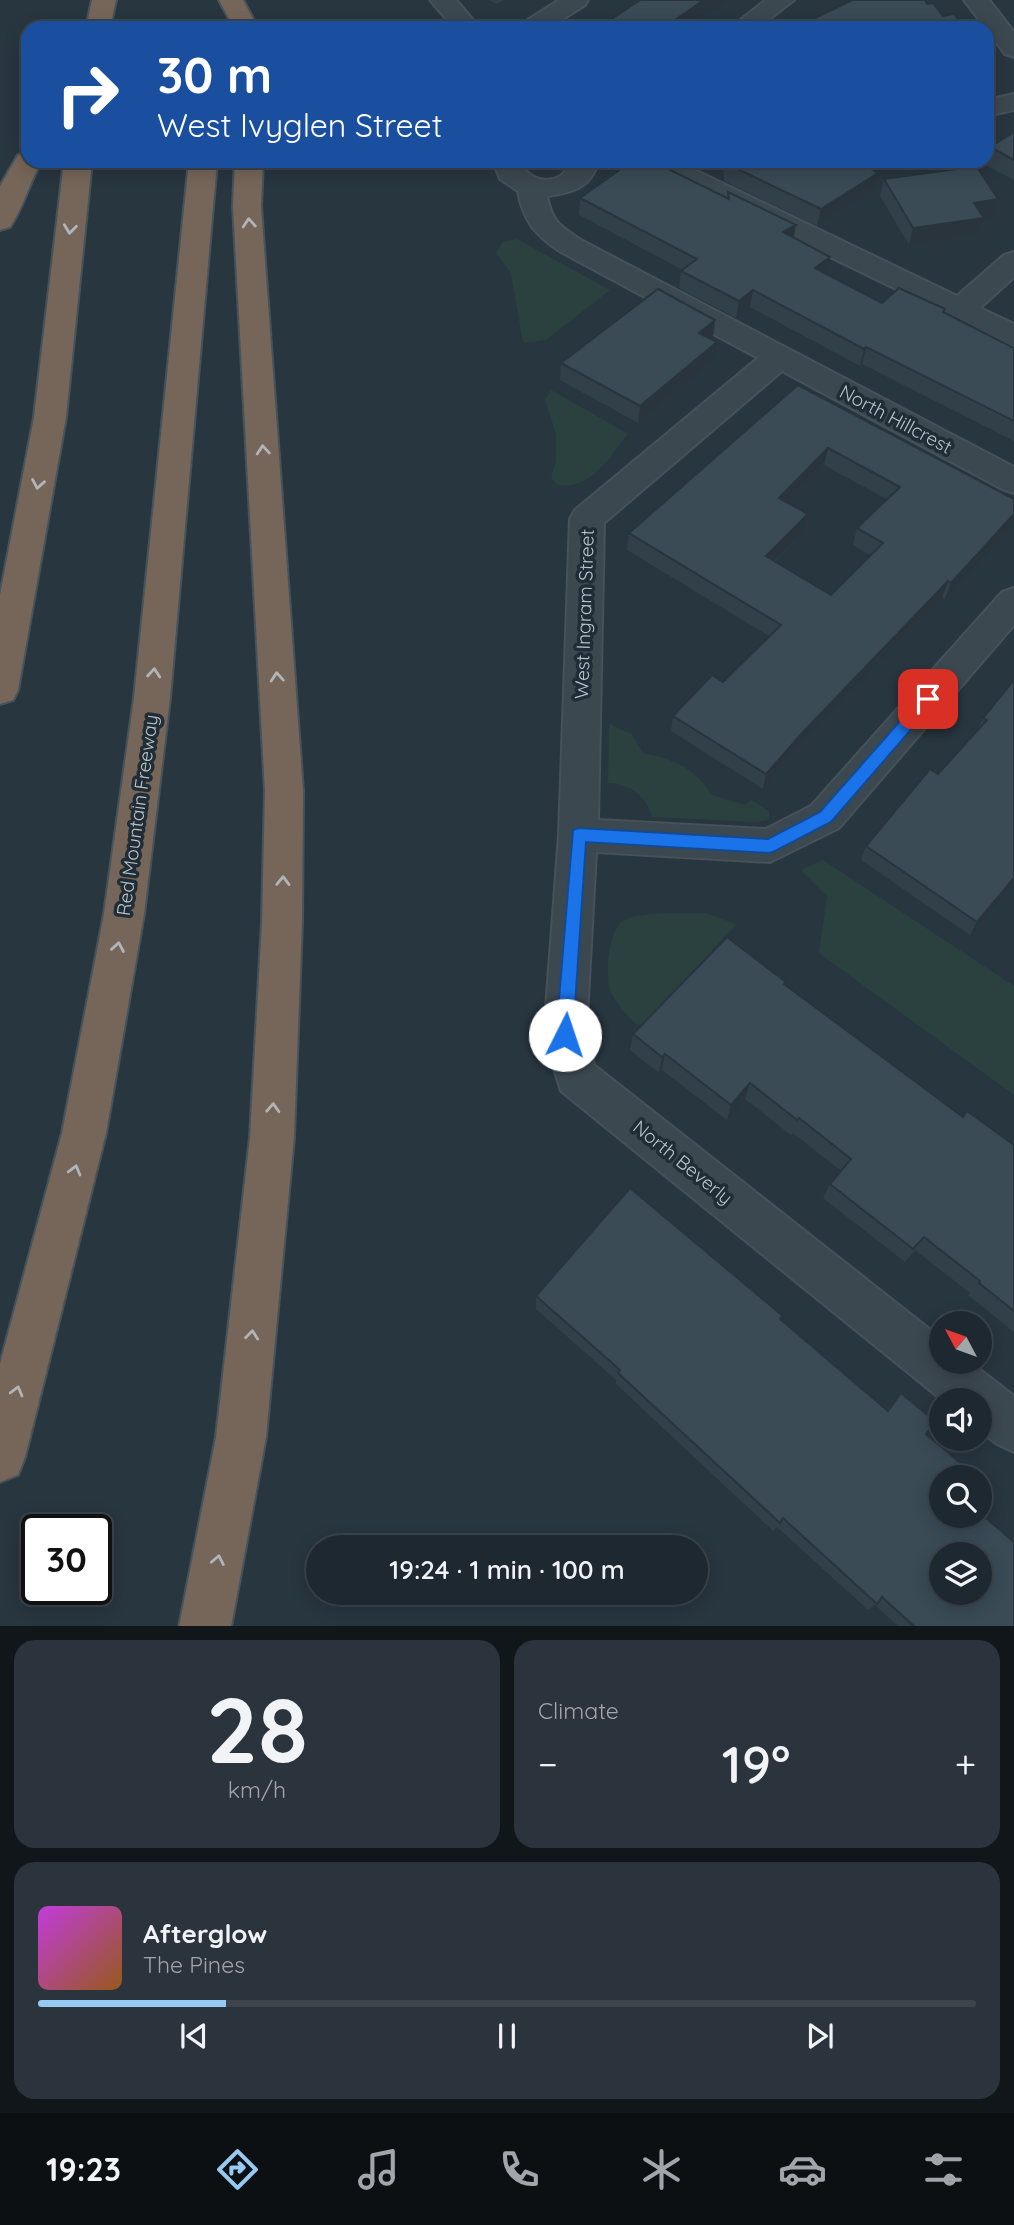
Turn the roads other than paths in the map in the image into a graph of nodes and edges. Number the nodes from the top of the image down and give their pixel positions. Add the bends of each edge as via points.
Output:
1 (104, 0) edge
2 (223, 0) edge
3 (231, 0) edge
4 (442, 0) edge
5 (576, 0) edge
6 (782, 0) edge
7 (976, 0) edge
8 (100, 21) edge
9 (221, 21) edge
10 (242, 21) edge
11 (462, 21) edge
12 (543, 21) edge
13 (751, 21) edge
14 (992, 21) edge
15 (994, 23) edge
16 (1014, 49) edge
17 (1014, 102) edge
18 (994, 106) edge
19 (24, 168) edge
20 (77, 168) edge
21 (202, 168) edge
22 (249, 168) edge
23 (509, 168) edge
24 (583, 168) edge
25 (668, 168) edge
26 (531, 186) junction
27 (0, 221) edge
28 (1014, 261) edge
29 (960, 310) junction
30 (1014, 336) edge
31 (779, 357) junction
32 (1014, 481) edge
33 (1014, 601) edge
34 (0, 690) edge
35 (578, 835) junction
36 (965, 1388) edge
37 (992, 1410) edge
38 (1014, 1427) edge
39 (0, 1457) edge
40 (205, 1626) edge

1 - 8 highway
2 - 9 highway
3 - 10 highway
4 - 11 street
5 - 12 street
6 - 13 street
7 - 14 street
15 - 16 street
17 - 18 street
19 - 27 highway
20 -> 34 highway via 50,417
39 -> 21 highway, Red Mountain Freeway via 84,1133 124,914 152,698
40 -> 22 highway via 242,1437 271,1137 282,922 284,791 247,206
23 - 26 street via 511,175
24 - 26 street via 568,184
25 - 29 street
26 - 31 street, North Hillcrest via 535,215 544,228
28 - 29 street
29 - 30 street
31 - 32 street, North Hillcrest
31 - 35 street, West Ingram Street via 587,519
33 - 35 street via 825,817 770,846
35 - 36 street, North Beverly via 565,1035 576,1077
37 - 38 street, North Beverly

